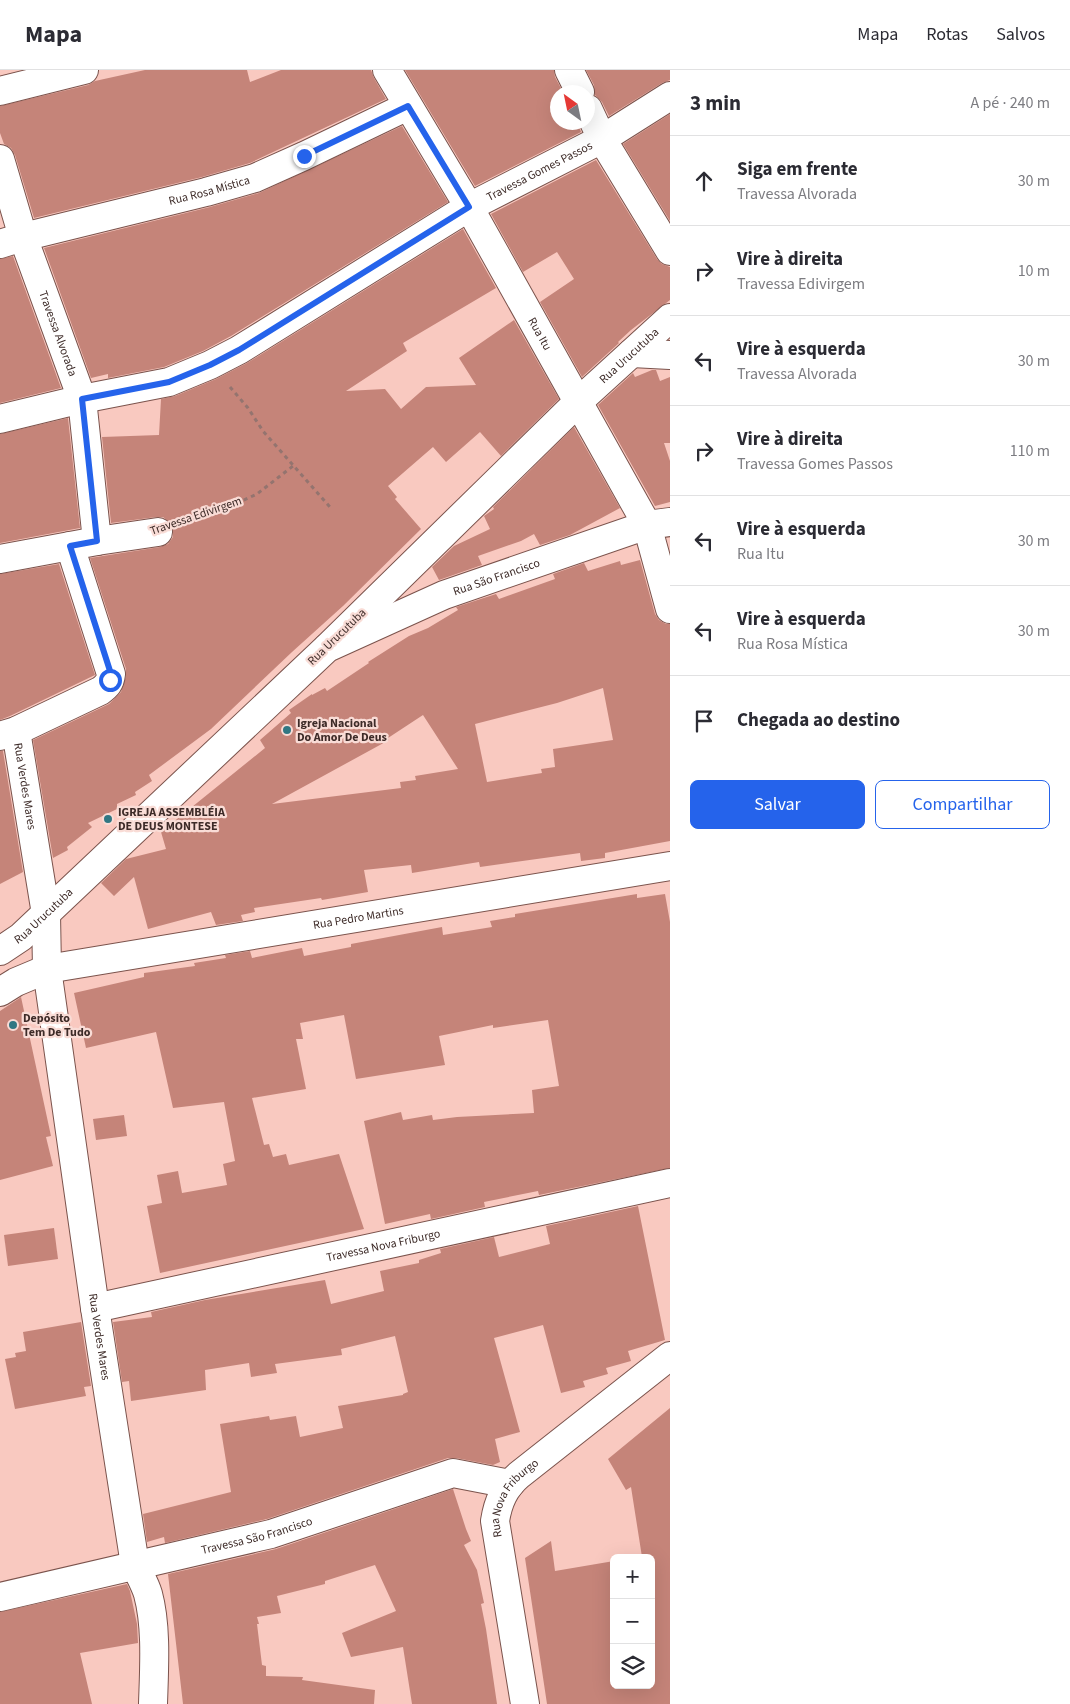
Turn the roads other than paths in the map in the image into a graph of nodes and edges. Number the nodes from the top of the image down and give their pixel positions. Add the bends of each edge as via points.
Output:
1 (84, 70) edge
2 (387, 70) edge
3 (569, 70) edge
4 (576, 85) edge
5 (0, 92) edge
6 (670, 96) edge
7 (408, 106) junction
8 (595, 124) edge
9 (602, 139) junction
10 (0, 159) edge
11 (469, 207) junction
12 (12, 241) edge
13 (670, 251) edge
14 (670, 318) edge
15 (632, 353) junction
16 (670, 354) edge
17 (82, 399) junction
18 (578, 402) junction
19 (0, 419) edge
20 (658, 523) edge
21 (158, 532) road end
22 (97, 541) junction
23 (70, 546) junction
24 (0, 559) edge
25 (670, 608) edge
26 (327, 648) junction
27 (8, 733) edge
28 (670, 866) edge
29 (46, 914) junction
30 (0, 951) edge
31 (47, 970) junction
32 (0, 992) edge
33 (670, 1183) edge
34 (96, 1308) junction
35 (670, 1356) edge
36 (510, 1484) junction
37 (135, 1565) junction
38 (0, 1597) edge
39 (153, 1704) edge
40 (525, 1704) edge

1 - 5 street
2 - 7 street, Rua Itu
3 - 4 street
6 - 9 street, Travessa Gomes Passos
7 - 11 street, Rua Itu
7 - 12 street, Rua Rosa Mística via 255,178
8 - 9 street
9 - 11 street, Travessa Gomes Passos
9 - 13 street
10 - 12 street, Travessa Alvorada
11 - 17 street, Travessa Gomes Passos via 210,365 169,382
11 - 18 street, Rua Itu
12 - 17 street, Travessa Alvorada
14 - 15 street, Rua Urucutuba
15 - 16 street
15 - 18 street, Rua Urucutuba
17 - 19 street, Travessa Gomes Passos
17 - 22 street, Travessa Alvorada
18 - 20 street, Rua Itu
18 - 26 street, Rua Urucutuba
20 - 25 street, Rua Itu
20 - 26 street, Rua São Francisco via 444,595
21 - 22 street, Travessa Edivirgem
22 - 23 street, Travessa Edivirgem
23 - 24 street, Travessa Edivirgem
23 - 27 street, Rua Verdes Mares via 111,674 108,686
26 - 29 street, Rua Urucutuba
27 - 29 street, Rua Verdes Mares
28 - 31 street, Rua Pedro Martins
29 - 30 street, Rua Urucutuba
29 - 31 street, Rua Verdes Mares
31 - 32 street
31 - 34 street, Rua Verdes Mares
33 - 34 street, Travessa Nova Friburgo
34 - 37 street, Rua Verdes Mares
35 - 36 street, Rua Nova Friburgo
36 - 37 street, Travessa São Francisco via 453,1473 270,1534
36 - 40 street, Rua Nova Friburgo via 502,1496 494,1521
37 - 38 street, Travessa São Francisco
37 - 39 street, Rua Verdes Mares via 148,1594 151,1616 155,1648

